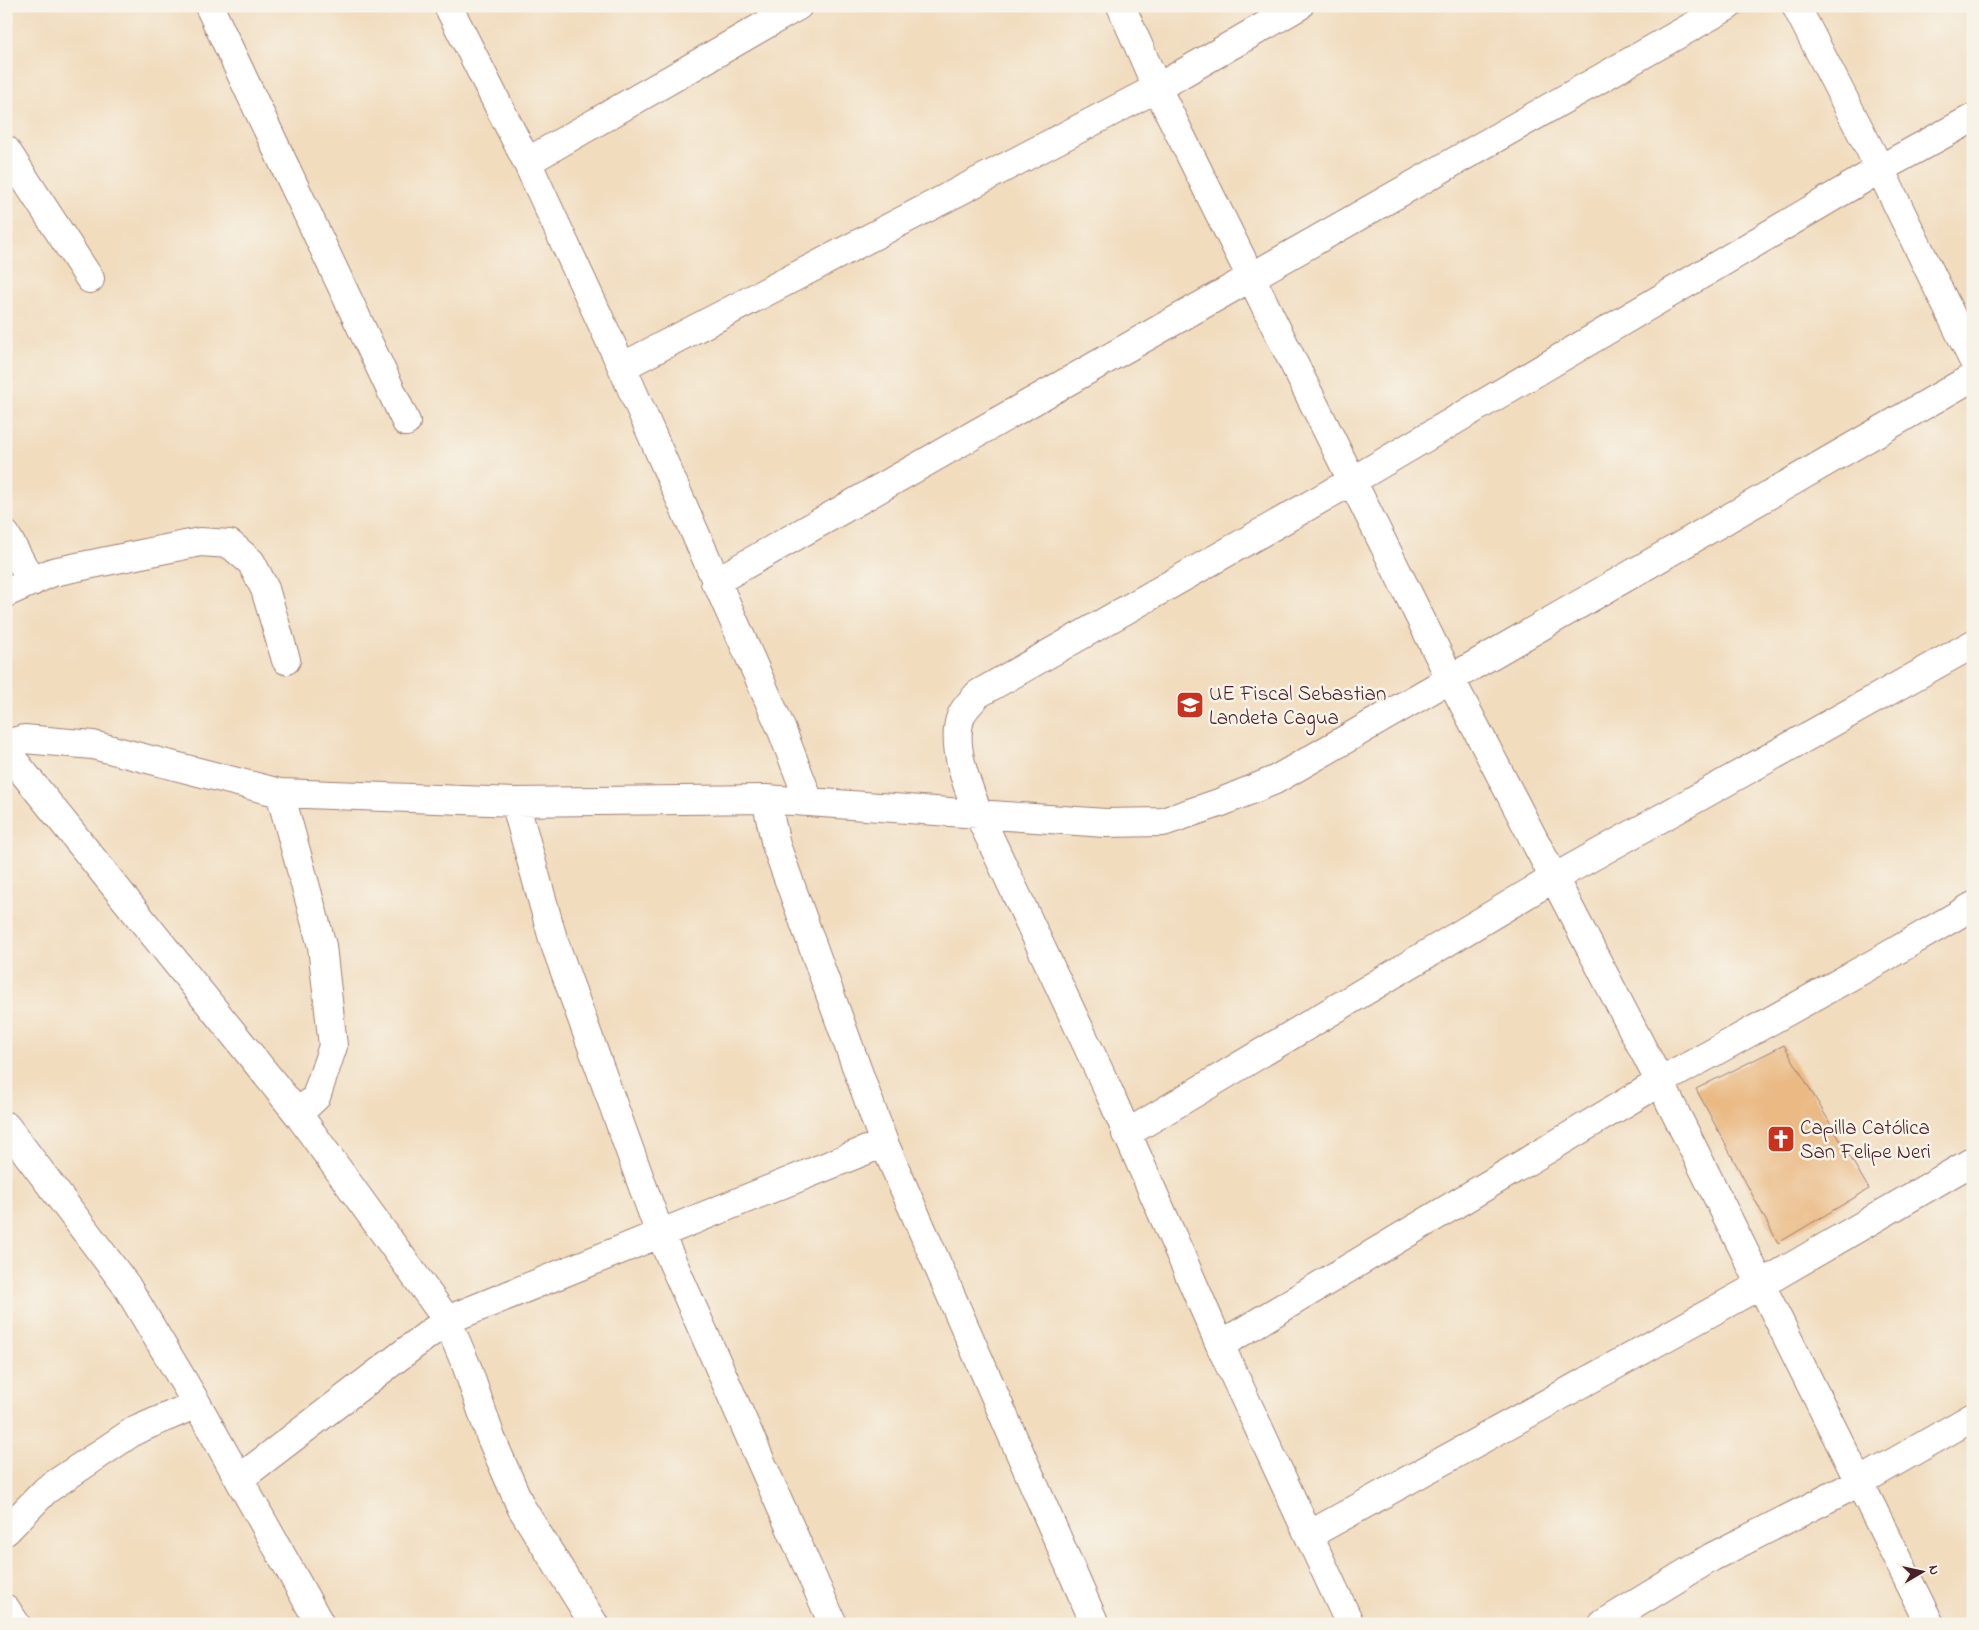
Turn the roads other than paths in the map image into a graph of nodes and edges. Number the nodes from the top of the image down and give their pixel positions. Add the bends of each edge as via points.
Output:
1 (209, 6) edge
2 (448, 6) edge
3 (798, 6) edge
4 (1121, 6) edge
5 (1299, 6) edge
6 (1728, 6) edge
7 (1796, 6) edge
8 (1157, 88) junction
9 (1973, 118) edge
10 (6, 150) edge
11 (527, 162) junction
12 (1880, 169) junction
13 (1251, 276) junction
14 (90, 279) dead end
15 (1973, 360) edge
16 (622, 367) junction
17 (1973, 377) edge
18 (406, 422) dead end
19 (1352, 481) junction
20 (6, 535) edge
21 (32, 582) junction
22 (715, 582) junction
23 (6, 593) edge
24 (1973, 644) edge
25 (286, 660) dead end
26 (1451, 680) junction
27 (6, 744) edge
28 (6, 752) edge
29 (280, 793) junction
30 (766, 799) junction
31 (809, 801) junction
32 (515, 802) junction
33 (979, 815) junction
34 (1554, 878) junction
35 (1973, 906) edge
36 (1660, 1082) junction
37 (298, 1114) junction
38 (6, 1126) edge
39 (1126, 1134) junction
40 (884, 1144) junction
41 (1973, 1161) edge
42 (660, 1234) junction
43 (1760, 1286) junction
44 (447, 1320) junction
45 (1220, 1345) junction
46 (197, 1404) junction
47 (1973, 1418) edge
48 (238, 1479) junction
49 (1858, 1483) junction
50 (6, 1531) edge
51 (1309, 1535) junction
52 (6, 1609) edge
53 (16, 1624) edge
54 (320, 1624) edge
55 (594, 1624) edge
56 (833, 1624) edge
57 (1095, 1624) edge
58 (1350, 1624) edge
59 (1602, 1624) edge
60 (1930, 1624) edge

1 - 18 street
2 - 11 street
3 - 11 street
4 - 8 street
5 - 8 street
6 - 13 street
7 - 12 street
8 - 13 street
8 - 16 street
9 - 12 street
10 - 14 street
11 - 16 street
12 - 15 street
12 - 19 street
13 - 19 street
13 - 22 street
16 - 22 street
17 - 26 street
19 - 26 street
19 - 33 street via 978,694 961,716 958,744 964,779
20 - 21 street
21 - 23 street
21 - 25 street via 53,572 200,542 230,544 251,562 265,588
22 - 31 street via 781,728
24 - 34 street
26 - 33 street via 1275,780 1163,822 1104,824
26 - 34 street
27 - 29 street via 24,739 93,745
28 - 37 street
29 - 32 street
29 - 37 street via 322,946 332,1046 316,1097
30 - 31 street
30 - 32 street
30 - 40 street via 776,845
31 - 33 street
32 - 42 street via 554,939
33 - 39 street
34 - 36 street
34 - 39 street
35 - 36 street
36 - 43 street
36 - 45 street
37 - 44 street
38 - 46 street via 126,1285
39 - 45 street
40 - 42 street
40 - 57 street
41 - 43 street
42 - 44 street
42 - 56 street
43 - 49 street
43 - 51 street
44 - 48 street
44 - 55 street via 491,1438 521,1507
45 - 51 street
46 - 48 street
46 - 50 street via 126,1436 46,1490
47 - 49 street
48 - 54 street
49 - 59 street via 1712,1557
49 - 60 street
51 - 58 street
52 - 53 street

